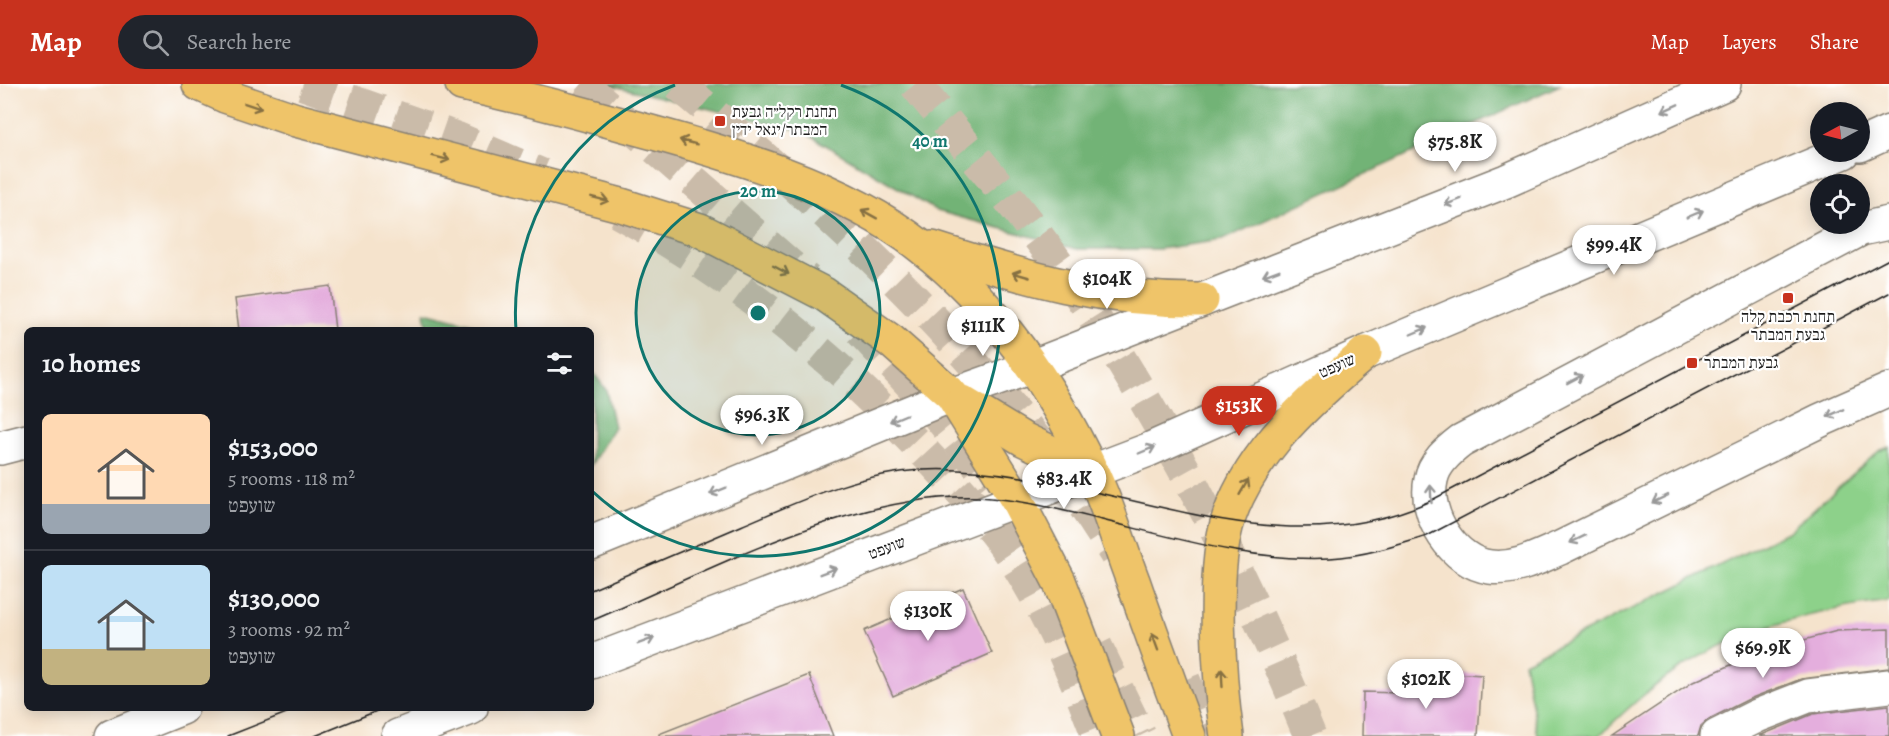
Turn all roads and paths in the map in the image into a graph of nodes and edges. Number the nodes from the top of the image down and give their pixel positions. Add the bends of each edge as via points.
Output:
1 (199, 84) edge
2 (462, 84) edge
3 (1724, 84) edge
4 (1889, 132) edge
5 (1870, 141) edge
6 (1820, 162) edge
7 (1889, 223) edge
8 (919, 244) junction
9 (1202, 300) junction
10 (1365, 353) junction
11 (1031, 368) junction
12 (1889, 390) edge
13 (952, 395) junction
14 (24, 442) edge
15 (0, 448) edge
16 (1092, 472) junction
17 (1017, 500) junction
18 (594, 542) edge
19 (594, 661) edge
20 (1889, 686) edge
21 (171, 711) edge
22 (463, 711) edge
23 (129, 723) edge
24 (398, 736) edge
25 (1118, 736) edge
26 (1189, 736) edge
27 (1227, 736) edge
28 (1717, 736) edge

1 -> 13 highway via 296,120 621,205 700,230 824,294 891,340
8 -> 2 highway via 867,212 730,154
3 -> 9 street via 1506,181
4 - 5 street
10 -> 6 street, שועפט
12 -> 7 street via 1521,565 1490,567 1463,555 1441,529 1430,501 1431,478 1439,461 1470,435 1861,229
9 -> 8 highway via 1130,298 1074,289
8 - 11 highway via 970,288 1002,325
9 - 11 street
16 -> 10 street, שועפט
27 -> 10 highway via 1219,620 1228,520 1243,487 1277,437
11 - 13 street
11 - 16 highway
13 - 16 highway via 1023,439
13 - 17 highway
13 -> 18 street
14 - 15 street
16 - 17 street, שועפט
26 -> 16 highway
19 -> 17 street, שועפט
17 - 25 highway via 1059,581
20 - 28 street via 1808,696
21 - 23 street
22 - 24 street

